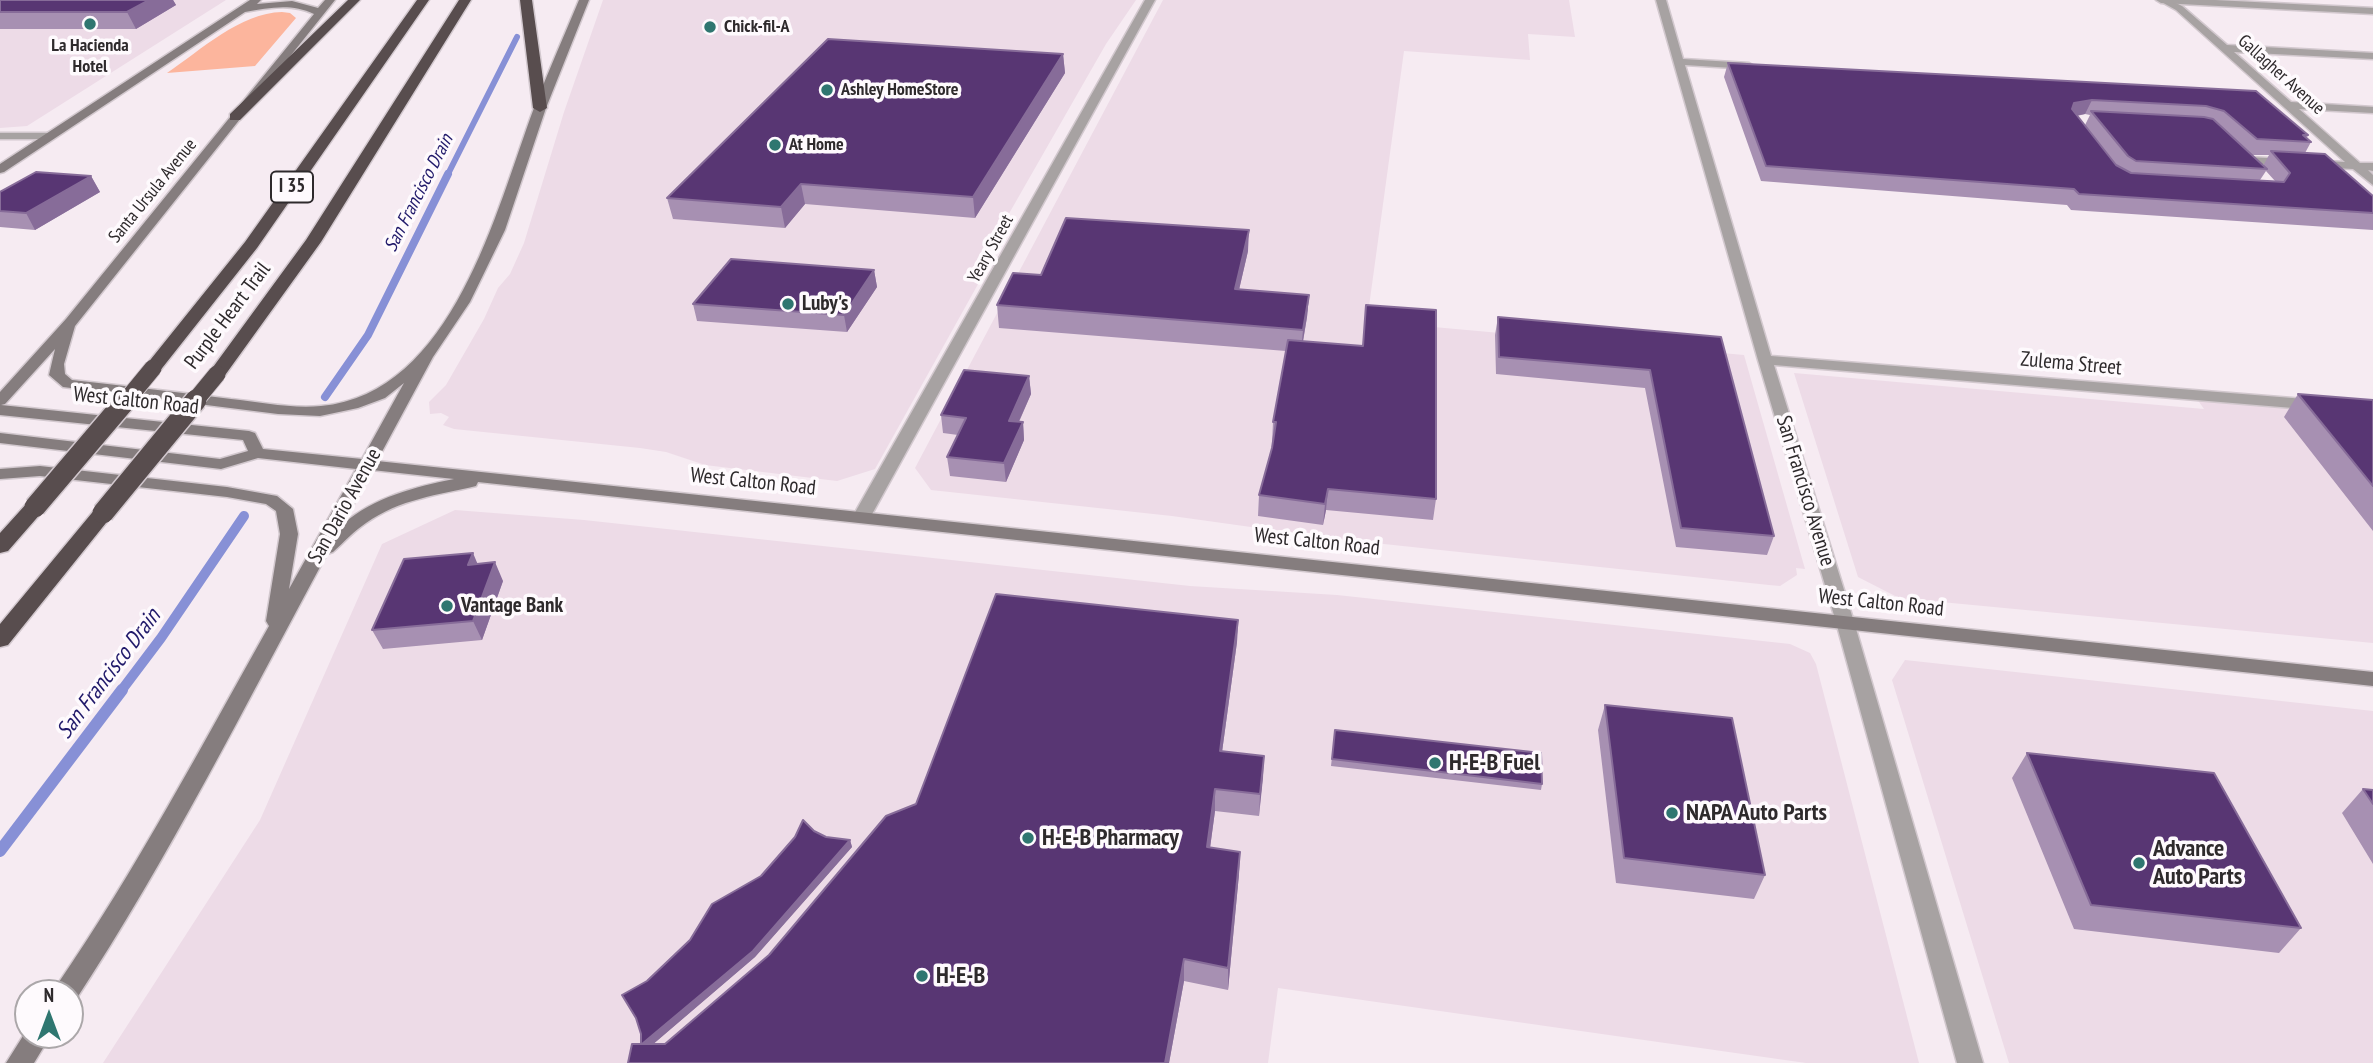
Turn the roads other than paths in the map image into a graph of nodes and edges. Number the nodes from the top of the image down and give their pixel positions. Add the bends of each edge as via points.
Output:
1 (256, 0) edge
2 (330, 0) edge
3 (354, 0) edge
4 (423, 0) edge
5 (466, 0) edge
6 (526, 0) edge
7 (584, 0) edge
8 (1150, 0) edge
9 (1661, 0) edge
10 (2163, 0) edge
11 (239, 11) junction
12 (2373, 11) edge
13 (318, 12) junction
14 (2224, 48) junction
15 (2373, 57) edge
16 (1679, 62) junction
17 (1763, 67) edge
18 (2288, 105) junction
19 (540, 108) junction
20 (2373, 110) edge
21 (235, 117) junction
22 (0, 136) edge
23 (50, 136) junction
24 (2228, 144) edge
25 (2245, 160) junction
26 (2357, 166) junction
27 (2373, 167) edge
28 (0, 169) edge
29 (2261, 177) edge
30 (2373, 181) edge
31 (71, 322) junction
32 (426, 357) junction
33 (1765, 360) junction
34 (0, 401) edge
35 (2334, 406) edge
36 (0, 410) edge
37 (0, 438) edge
38 (257, 453) junction
39 (367, 465) junction
40 (0, 474) edge
41 (497, 479) junction
42 (862, 516) junction
43 (0, 546) edge
44 (316, 558) junction
45 (1845, 622) junction
46 (273, 635) junction
47 (0, 639) edge
48 (2373, 679) edge
49 (75, 979) edge
50 (1970, 1063) edge

1 - 11 main road
2 - 13 main road, Santa Ursula Avenue
3 - 21 highway
4 - 43 highway, Purple Heart Trail / I 35, bridge via 251,245 153,368
5 - 47 highway, Purple Heart Trail / I 35, bridge via 313,242 216,374
6 - 19 highway
7 - 19 main road, San Dario Avenue
8 - 42 street, Yeary Street
9 - 16 street, San Francisco Avenue
10 - 12 street
10 - 14 street, Gallagher Avenue via 2179,8
11 - 13 main road via 287,2
11 - 23 main road
13 - 21 main road, Santa Ursula Avenue
14 - 15 street
14 - 18 street, Gallagher Avenue
16 - 17 street
16 - 33 street, San Francisco Avenue
18 - 20 street
18 - 26 street, Gallagher Avenue
19 - 32 main road, San Dario Avenue via 499,230 463,302
21 - 31 main road, Santa Ursula Avenue
22 - 23 street
23 - 28 main road
24 - 25 street
25 - 26 street
25 - 29 street
26 - 27 street
26 - 30 street, Gallagher Avenue
31 - 32 main road via 57,364 57,375 68,384 278,409 320,411 352,405 380,395
31 - 34 main road, Santa Ursula Avenue
32 - 39 main road, San Dario Avenue
33 - 35 street, Zulema Street
33 - 45 street, San Francisco Avenue
36 - 38 main road, West Calton Road via 249,436
37 - 38 main road, West Calton Road via 221,464
38 - 39 main road, West Calton Road
39 - 41 main road, West Calton Road
39 - 44 main road, San Dario Avenue
40 - 46 main road via 40,471 271,500 284,509 289,534
41 - 42 main road, West Calton Road
41 - 44 main road via 451,484 405,497 362,517
42 - 45 main road, West Calton Road
44 - 46 main road, San Dario Avenue
45 - 48 main road, West Calton Road
45 - 50 street, San Francisco Avenue
46 - 49 main road, San Dario Avenue via 158,846

